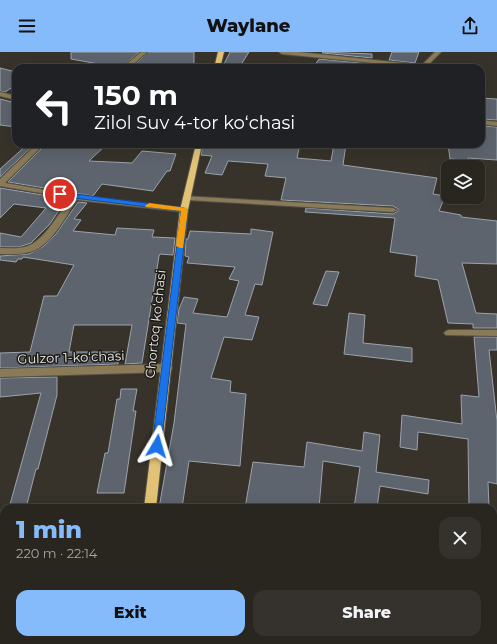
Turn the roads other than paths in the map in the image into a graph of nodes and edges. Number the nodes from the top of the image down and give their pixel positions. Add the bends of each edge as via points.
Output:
1 (142, 52) edge
2 (221, 52) edge
3 (282, 52) edge
4 (438, 52) edge
5 (129, 64) edge
6 (218, 64) edge
7 (395, 64) edge
8 (426, 64) edge
9 (0, 94) edge
10 (12, 97) edge
11 (485, 122) edge
12 (497, 124) edge
13 (37, 148) edge
14 (198, 148) edge
15 (0, 184) edge
16 (75, 197) junction
17 (187, 198) junction
18 (184, 210) junction
19 (393, 210) dead end
20 (0, 250) edge
21 (448, 333) dead end
22 (497, 333) edge
23 (167, 368) junction
24 (0, 373) edge
25 (150, 504) edge

1 - 5 street
2 - 6 main road
3 - 7 street
4 - 8 street
9 - 10 street
11 - 12 street
13 - 15 street
14 - 17 main road, Chortoq koʻchasi
15 - 16 street
16 - 18 street
16 - 20 street via 41,243 16,252
17 - 18 main road, Chortoq koʻchasi
17 - 19 street
18 - 23 main road, Chortoq koʻchasi
21 - 22 street
23 - 24 street, Gulzor 1-koʻchasi
23 - 25 main road, Chortoq koʻchasi

